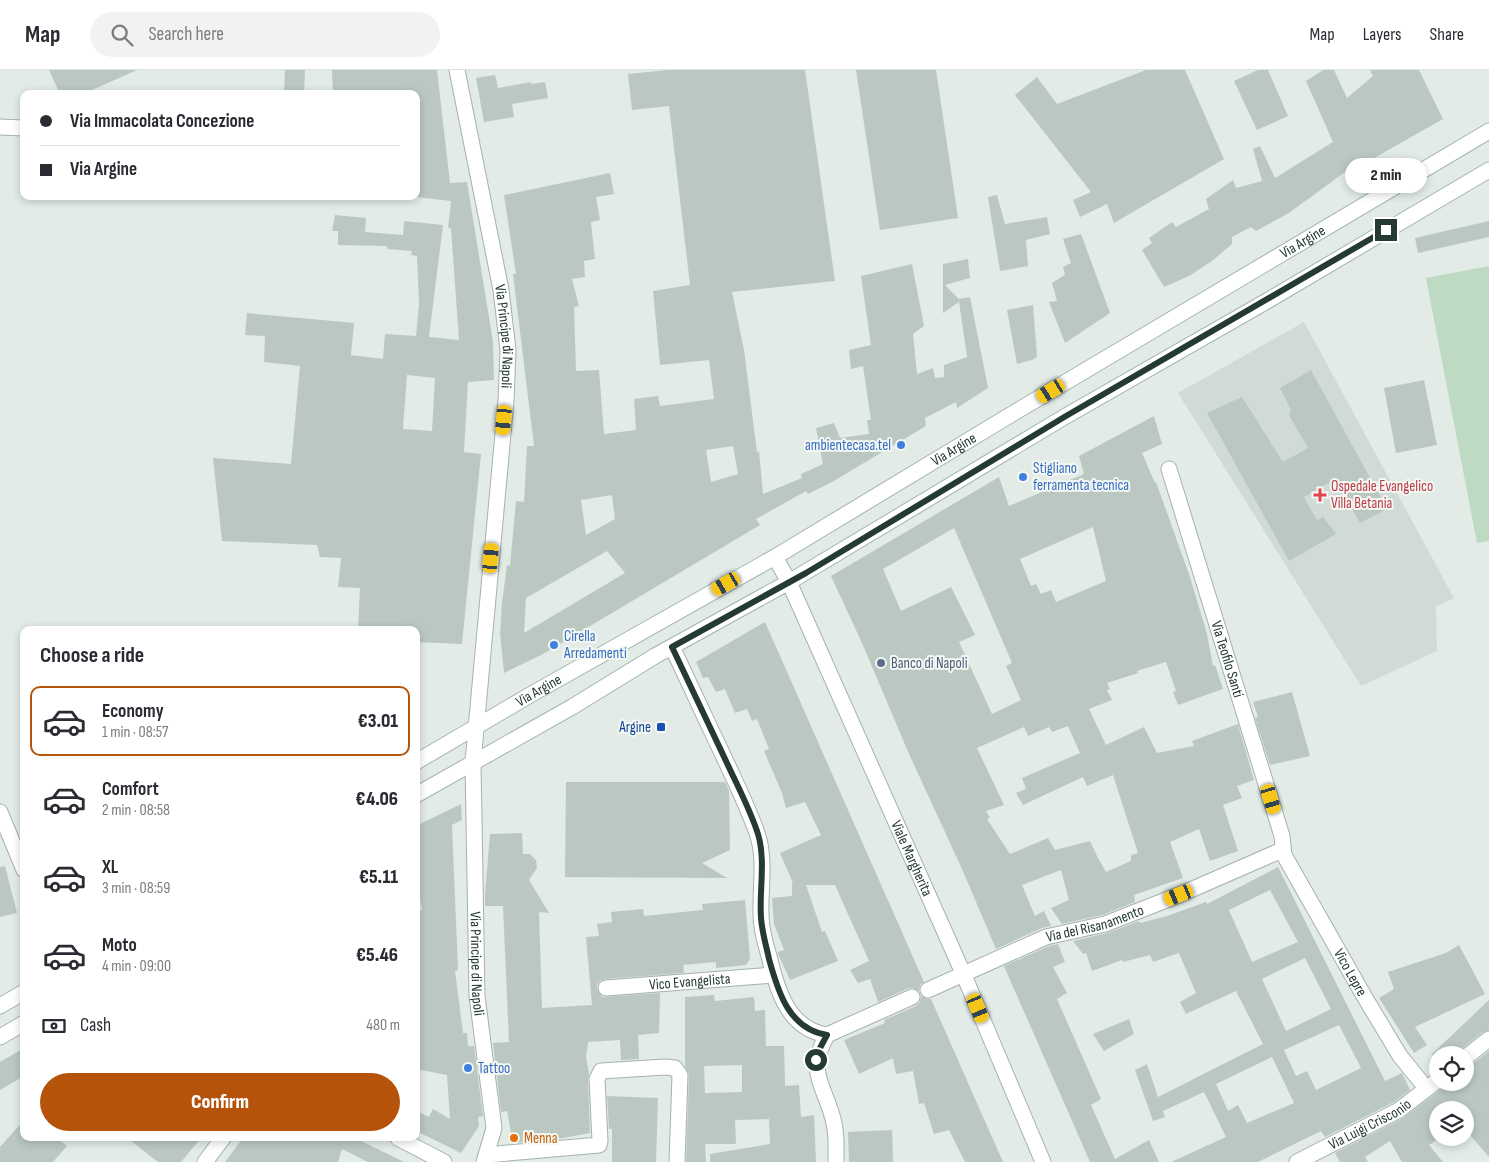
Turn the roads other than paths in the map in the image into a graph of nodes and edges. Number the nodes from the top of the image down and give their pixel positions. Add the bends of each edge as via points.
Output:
1 (457, 70) edge
2 (0, 127) edge
3 (20, 128) edge
4 (1489, 131) edge
5 (1489, 170) edge
6 (1168, 469) dead end
7 (775, 557) junction
8 (789, 582) junction
9 (672, 647) junction
10 (476, 728) junction
11 (420, 760) edge
12 (473, 762) junction
13 (420, 793) edge
14 (0, 812) edge
15 (1282, 850) junction
16 (20, 860) edge
17 (963, 973) junction
18 (773, 975) junction
19 (606, 988) dead end
20 (928, 990) dead end
21 (20, 994) edge
22 (912, 997) dead end
23 (0, 1006) edge
24 (20, 1025) edge
25 (827, 1035) junction
26 (0, 1037) edge
27 (1489, 1039) edge
28 (1474, 1051) edge
29 (1429, 1081) edge
30 (1429, 1086) edge
31 (220, 1141) edge
32 (404, 1141) edge
33 (485, 1158) edge
34 (205, 1162) edge
35 (444, 1162) edge
36 (677, 1162) edge
37 (836, 1162) edge
38 (1043, 1162) edge
39 (1297, 1162) edge

1 - 10 street, Via Principe di Napoli via 501,290 508,350
2 - 3 street
4 - 7 street, Via Argine
5 - 8 street, Via Argine via 1066,416
6 - 15 street, Via Teofilo Santi via 1282,836
7 - 8 street, Viale Margherita
7 - 10 street, Via Argine
8 - 9 street, Via Argine
8 - 17 street, Viale Margherita
9 - 12 street, Via Argine via 572,708
9 - 18 street via 758,835 762,867 762,929
10 - 11 street, Via Argine
10 - 12 street, Via Principe di Napoli
12 - 13 street, Via Argine
12 - 33 street, Via Principe di Napoli via 477,996 494,1128
14 - 16 street
15 - 17 street, Via del Risanamento via 1105,924 1046,937
15 - 29 street, Vico Lepre via 1400,1056
17 - 20 street, Via del Risanamento
17 - 38 street, Viale Margherita
18 - 19 street, Vico Evangelista
18 - 25 street via 791,1014 805,1028
21 - 23 street
22 - 25 street
24 - 26 street
25 - 37 street via 816,1060 816,1073 834,1121
27 - 28 street
30 - 39 street, Via Luigi Crisconio via 1398,1110
31 - 34 street
32 - 35 street
33 - 36 street via 598,1145 596,1078 602,1071 665,1067 675,1068 680,1075

